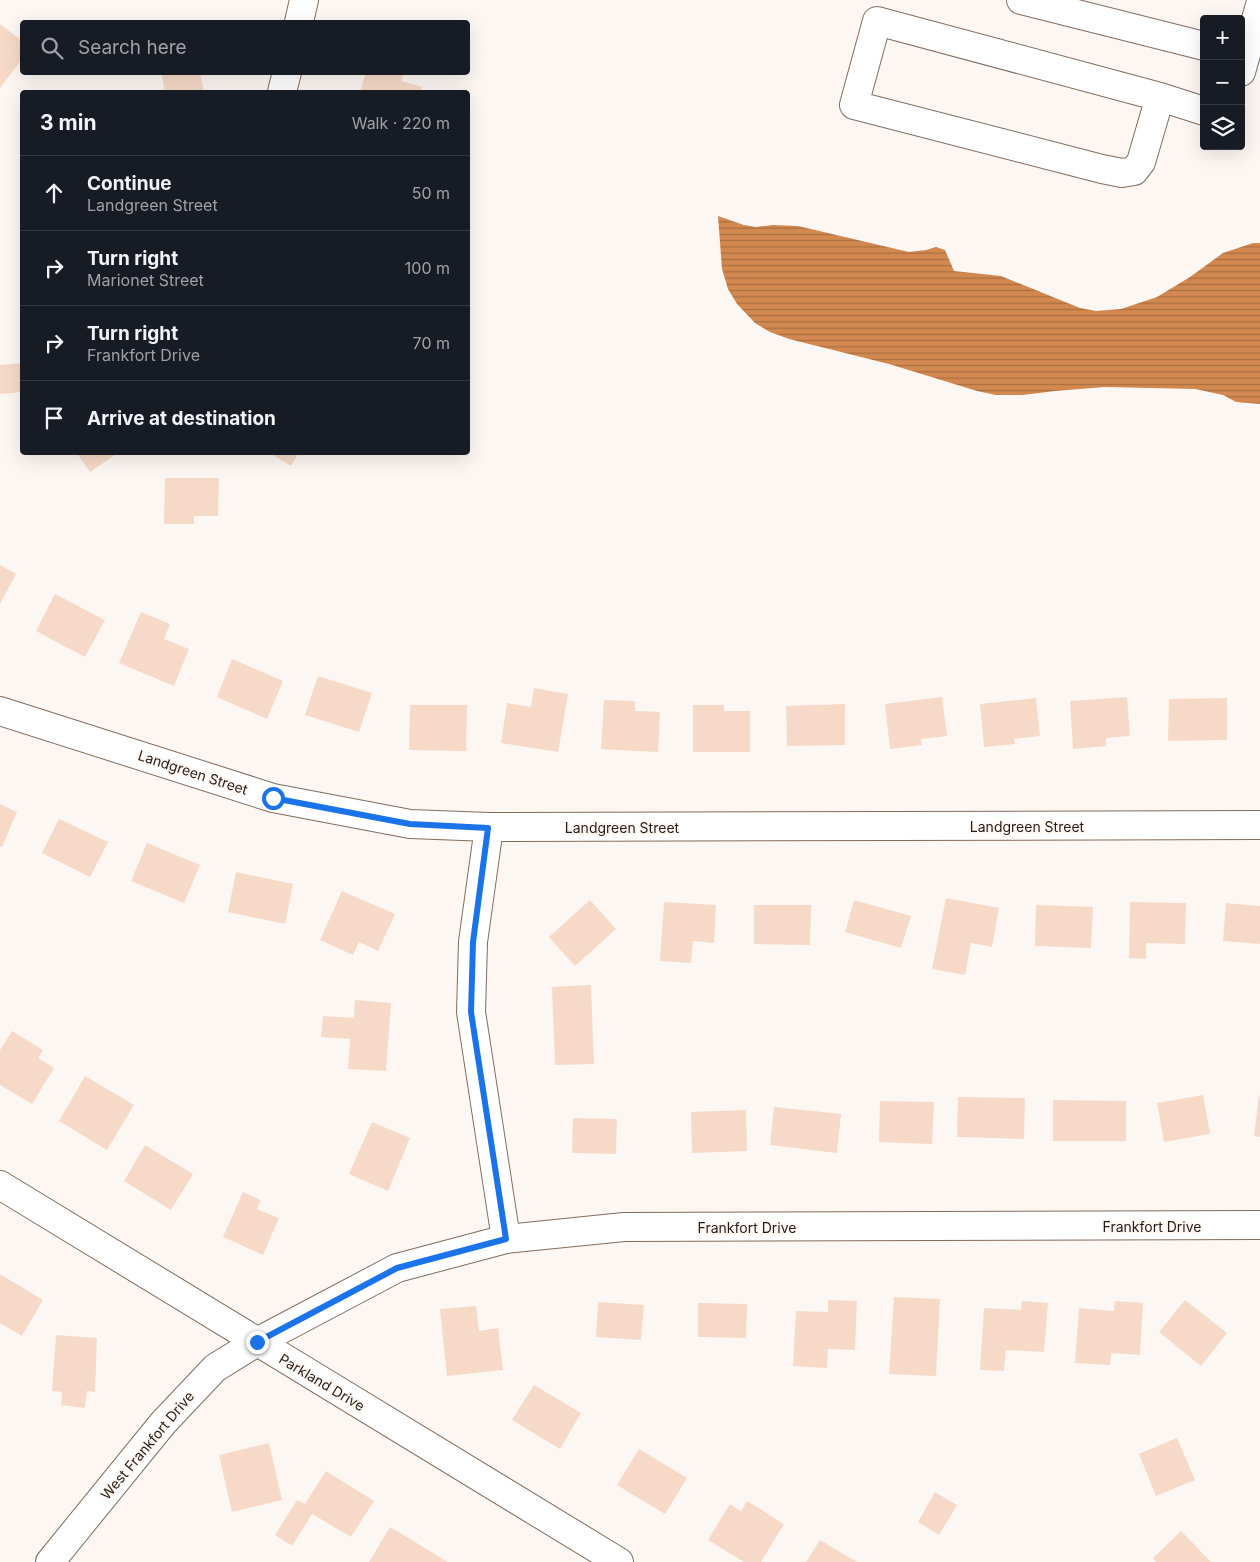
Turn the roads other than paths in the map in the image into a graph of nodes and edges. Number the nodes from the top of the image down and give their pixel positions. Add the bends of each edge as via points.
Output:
1 (304, 0) edge
2 (1020, 0) edge
3 (1260, 5) edge
4 (299, 20) edge
5 (1200, 45) edge
6 (1247, 58) edge
7 (286, 75) edge
8 (282, 90) edge
9 (1160, 97) junction
10 (1200, 110) edge
11 (0, 711) edge
12 (1260, 825) edge
13 (488, 828) junction
14 (0, 1185) edge
15 (1260, 1226) edge
16 (506, 1239) junction
17 (257, 1342) junction
18 (50, 1562) edge
19 (618, 1562) edge

1 - 4 street
2 - 5 street
3 - 6 street
7 - 8 street
9 - 9 street via 876,22 854,105 1122,173 1134,171 1141,162
9 - 10 street
11 - 13 street, Landgreen Street via 273,798 410,824
12 - 13 street, Landgreen Street
13 - 16 street via 473,942 471,1012
14 - 17 street, Parkland Drive
15 - 16 street, Frankfort Drive via 624,1227
16 - 17 street, Frankfort Drive via 397,1268
17 - 18 street, West Frankfort Drive via 215,1368 163,1423
17 - 19 street, Parkland Drive

